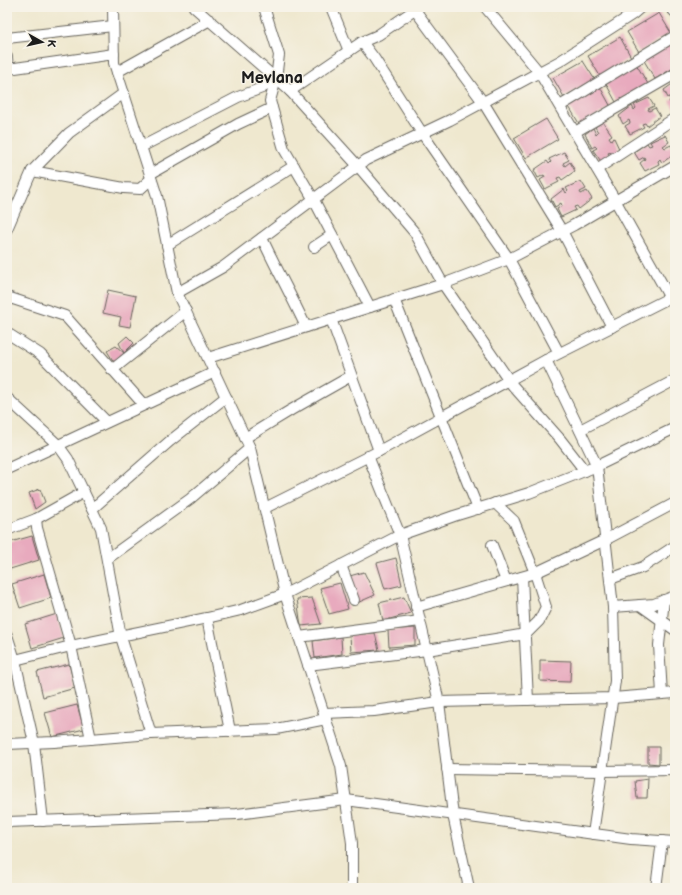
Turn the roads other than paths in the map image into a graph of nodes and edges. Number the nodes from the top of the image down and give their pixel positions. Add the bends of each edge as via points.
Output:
1 (113, 7) edge
2 (194, 7) edge
3 (264, 7) edge
4 (331, 7) edge
5 (485, 7) edge
6 (640, 7) edge
7 (670, 7) edge
8 (417, 9) edge
9 (675, 12) edge
10 (210, 20) junction
11 (113, 26) junction
12 (675, 36) edge
13 (7, 38) edge
14 (362, 42) junction
15 (349, 51) junction
16 (114, 54) junction
17 (7, 57) edge
18 (117, 72) junction
19 (539, 72) junction
20 (675, 74) edge
21 (276, 79) junction
22 (290, 91) junction
23 (124, 93) junction
24 (483, 102) junction
25 (560, 106) junction
26 (272, 108) junction
27 (675, 118) edge
28 (575, 132) junction
29 (422, 133) junction
30 (141, 147) junction
31 (294, 166) junction
32 (358, 166) junction
33 (675, 166) edge
34 (597, 169) junction
35 (32, 171) junction
36 (150, 176) junction
37 (314, 200) junction
38 (615, 200) junction
39 (8, 223) edge
40 (562, 231) junction
41 (332, 235) junction
42 (262, 238) junction
43 (167, 245) junction
44 (314, 247) dead end
45 (509, 259) junction
46 (443, 284) junction
47 (177, 293) junction
48 (7, 297) edge
49 (672, 297) edge
50 (394, 299) junction
51 (370, 307) junction
52 (186, 311) junction
53 (331, 320) junction
54 (306, 327) junction
55 (612, 327) junction
56 (7, 333) edge
57 (559, 353) junction
58 (208, 358) junction
59 (546, 360) junction
60 (112, 370) junction
61 (215, 372) junction
62 (351, 376) junction
63 (510, 379) junction
64 (675, 380) edge
65 (226, 397) junction
66 (7, 398) edge
67 (144, 405) junction
68 (442, 416) junction
69 (107, 422) junction
70 (675, 428) edge
71 (580, 430) junction
72 (246, 438) junction
73 (58, 445) junction
74 (250, 448) junction
75 (379, 451) junction
76 (368, 456) junction
77 (597, 466) junction
78 (7, 469) edge
79 (585, 471) junction
80 (84, 492) junction
81 (675, 503) edge
82 (495, 504) junction
83 (264, 508) junction
84 (92, 509) junction
85 (478, 509) junction
86 (36, 519) junction
87 (7, 530) edge
88 (400, 535) junction
89 (605, 540) junction
90 (492, 545) dead end
91 (675, 546) edge
92 (107, 559) junction
93 (341, 565) junction
94 (534, 573) junction
95 (522, 576) junction
96 (610, 579) junction
97 (506, 581) junction
98 (285, 594) junction
99 (675, 596) edge
100 (354, 600) dead end
101 (664, 600) junction
102 (640, 605) junction
103 (416, 607) junction
104 (613, 607) junction
105 (208, 618) junction
106 (420, 621) junction
107 (662, 621) junction
108 (675, 630) edge
109 (526, 634) junction
110 (7, 635) edge
111 (121, 637) junction
112 (299, 637) junction
113 (71, 646) junction
114 (427, 650) junction
115 (15, 660) junction
116 (308, 666) junction
117 (675, 693) edge
118 (662, 694) junction
119 (613, 698) junction
120 (528, 700) junction
121 (439, 702) junction
122 (325, 716) junction
123 (230, 731) junction
124 (151, 734) junction
125 (91, 739) junction
126 (34, 743) junction
127 (7, 744) edge
128 (447, 768) junction
129 (675, 770) edge
130 (602, 771) junction
131 (346, 800) junction
132 (453, 815) junction
133 (43, 821) junction
134 (7, 822) edge
135 (593, 834) junction
136 (662, 841) junction
137 (675, 842) edge
138 (352, 888) edge
139 (469, 888) edge
140 (656, 888) edge

1 - 11 street
2 - 10 street
3 - 21 street via 279,55
4 - 15 street
5 - 19 street
6 - 19 street via 560,61
7 - 9 street
8 - 14 street via 378,35
8 - 24 street
10 - 18 street
10 - 21 street
11 - 13 street
11 - 16 street
12 - 25 street
14 - 15 street
14 - 29 street
15 - 22 street
16 - 17 street via 8,69
16 - 18 street
18 - 23 street
19 - 24 street
19 - 25 street
20 - 28 street
21 - 22 street
21 - 26 street via 270,101
21 - 30 street
22 - 32 street
23 - 30 street
23 - 35 street via 69,133
24 - 29 street
24 - 40 street
25 - 28 street
26 - 31 street via 284,149
26 - 36 street via 238,124
27 - 34 street
28 - 34 street
29 - 32 street
29 - 45 street
30 - 36 street
31 - 37 street
31 - 43 street
32 - 37 street
32 - 46 street via 415,233
33 - 38 street
34 - 38 street
35 - 36 street via 132,189 140,189
35 - 39 street
36 - 43 street via 157,196
37 - 41 street
37 - 42 street
38 - 40 street
38 - 49 street
40 - 45 street
40 - 55 street
41 - 44 street
41 - 51 street
42 - 47 street via 223,267
42 - 54 street
43 - 47 street
45 - 46 street
45 - 57 street
46 - 50 street
46 - 63 street
47 - 52 street
48 - 60 street via 65,316
49 - 55 street
50 - 51 street
50 - 68 street
51 - 53 street
52 - 58 street
52 - 60 street
53 - 54 street
53 - 62 street
54 - 58 street
55 - 57 street
56 - 69 street via 40,354
57 - 59 street
58 - 61 street
59 - 63 street
59 - 71 street
60 - 67 street
61 - 65 street
61 - 67 street
62 - 72 street
62 - 75 street
63 - 68 street
63 - 79 street via 513,386
64 - 71 street
65 - 72 street
65 - 84 street via 170,441
66 - 73 street
67 - 69 street
68 - 75 street
68 - 85 street
69 - 73 street
70 - 77 street
71 - 77 street
72 - 74 street
73 - 78 street
73 - 80 street
74 - 83 street
74 - 92 street via 190,499
75 - 76 street
76 - 83 street
76 - 88 street
77 - 79 street
77 - 89 street
79 - 82 street via 529,494
80 - 84 street
80 - 86 street
81 - 89 street
82 - 85 street
82 - 94 street via 514,521
83 - 98 street
84 - 92 street via 101,528
85 - 88 street
86 - 87 street
86 - 113 street
88 - 93 street
88 - 103 street
89 - 94 street
89 - 96 street
90 - 97 street
91 - 96 street via 643,567
92 - 111 street
93 - 98 street
93 - 100 street
94 - 95 street
94 - 109 street via 546,607 539,621
95 - 97 street
95 - 109 street
96 - 104 street
97 - 103 street
98 - 105 street via 241,610
98 - 112 street
99 - 101 street
101 - 102 street
101 - 107 street
102 - 104 street
102 - 107 street
103 - 106 street
104 - 119 street
105 - 111 street
105 - 123 street
106 - 112 street
106 - 114 street
107 - 108 street
107 - 118 street via 659,644
109 - 114 street
109 - 120 street
110 - 115 street
111 - 113 street
111 - 124 street
112 - 116 street
113 - 115 street
113 - 125 street
114 - 116 street
114 - 121 street
115 - 126 street
116 - 122 street
117 - 118 street
118 - 119 street
119 - 120 street
119 - 130 street
120 - 121 street
121 - 122 street
121 - 128 street
122 - 123 street via 276,729
122 - 131 street via 341,766
123 - 124 street
124 - 125 street
125 - 126 street
126 - 127 street
126 - 133 street
128 - 130 street
128 - 132 street
129 - 130 street
130 - 135 street
131 - 132 street
131 - 133 street via 237,814
131 - 138 street via 352,843
132 - 135 street
132 - 139 street
133 - 134 street
135 - 136 street
136 - 137 street
136 - 140 street

